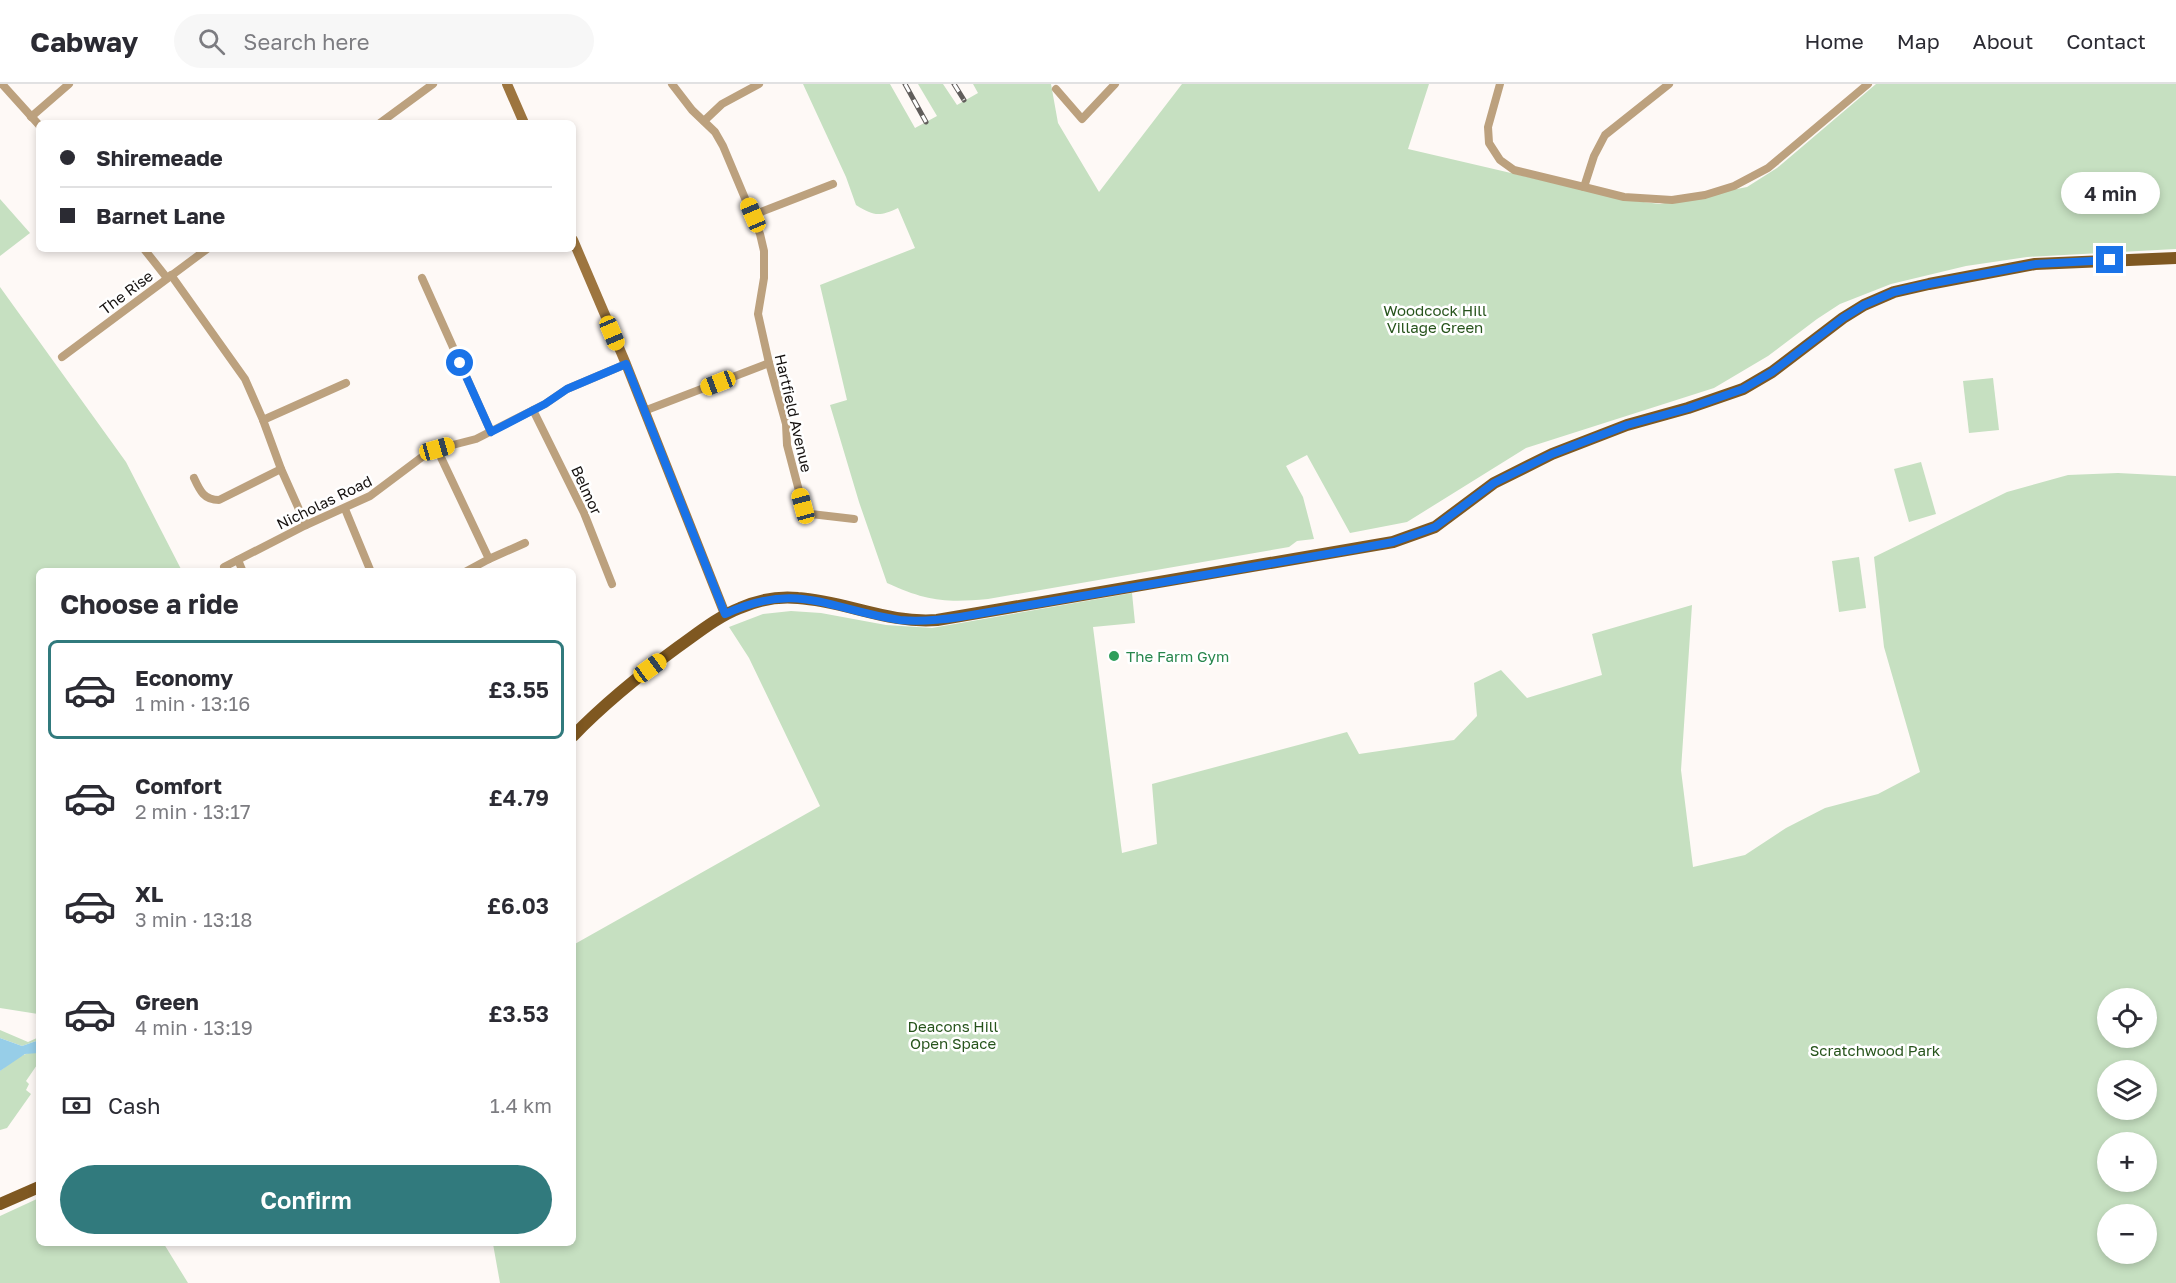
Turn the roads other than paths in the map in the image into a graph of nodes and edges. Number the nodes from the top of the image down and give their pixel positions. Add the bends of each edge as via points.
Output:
1 (2, 84) edge
2 (69, 84) edge
3 (433, 84) edge
4 (507, 84) edge
5 (672, 84) edge
6 (759, 84) edge
7 (1116, 84) edge
8 (1500, 84) edge
9 (1669, 84) edge
10 (1868, 84) edge
11 (1056, 89) dead end
12 (31, 117) junction
13 (384, 120) edge
14 (523, 120) edge
15 (36, 121) edge
16 (704, 121) junction
17 (833, 184) dead end
18 (1584, 188) junction
19 (753, 215) junction
20 (576, 247) edge
21 (147, 252) edge
22 (203, 252) edge
23 (2176, 258) edge
24 (169, 277) junction
25 (422, 278) dead end
26 (62, 357) dead end
27 (769, 363) junction
28 (626, 364) junction
29 (346, 383) dead end
30 (533, 410) junction
31 (645, 411) junction
32 (263, 420) junction
33 (491, 432) junction
34 (437, 449) junction
35 (281, 469) junction
36 (194, 478) dead end
37 (345, 509) junction
38 (854, 519) dead end
39 (306, 525) junction
40 (525, 543) dead end
41 (238, 560) junction
42 (489, 560) junction
43 (224, 567) dead end
44 (241, 568) edge
45 (368, 568) edge
46 (473, 568) edge
47 (612, 584) dead end
48 (725, 614) junction
49 (576, 733) edge
50 (36, 1188) edge
51 (0, 1204) edge

1 - 12 street
2 - 12 street
3 - 13 street
4 - 14 street
5 - 16 street, Hartfield Avenue
6 - 16 street via 722,104
7 - 11 street via 1082,119
8 - 18 street via 1488,127 1489,143 1500,160 1514,170
9 - 18 street via 1605,135
10 - 18 street via 1789,153 1734,186 1672,200 1624,197
12 - 15 street
16 - 19 street, Hartfield Avenue via 723,146
17 - 19 street
19 - 27 street, Hartfield Avenue via 764,251 758,314
20 - 28 street
21 - 24 street
22 - 24 street, The Rise
23 - 48 main road via 2036,264 1894,292 1843,318 1743,389 1627,425 1552,454 1494,483 1435,527 1393,542 937,620 900,620 799,598 757,602
24 - 26 street, The Rise
24 - 32 street via 237,366
25 - 33 street
27 - 31 street
27 - 38 street, Hartfield Avenue via 803,506 811,514
28 - 30 street, Nicholas Road via 567,389
28 - 31 street
29 - 32 street
30 - 33 street, Nicholas Road
30 - 47 street, Belmor via 584,513
31 - 48 street
32 - 35 street
33 - 34 street, Nicholas Road
34 - 37 street, Nicholas Road
34 - 42 street
35 - 36 street via 219,500 203,495
35 - 39 street
37 - 39 street, Nicholas Road
37 - 45 street
39 - 41 street, Nicholas Road
40 - 42 street
41 - 43 street, Nicholas Road
41 - 44 street
42 - 46 street
48 - 49 main road via 650,668
50 - 51 main road

